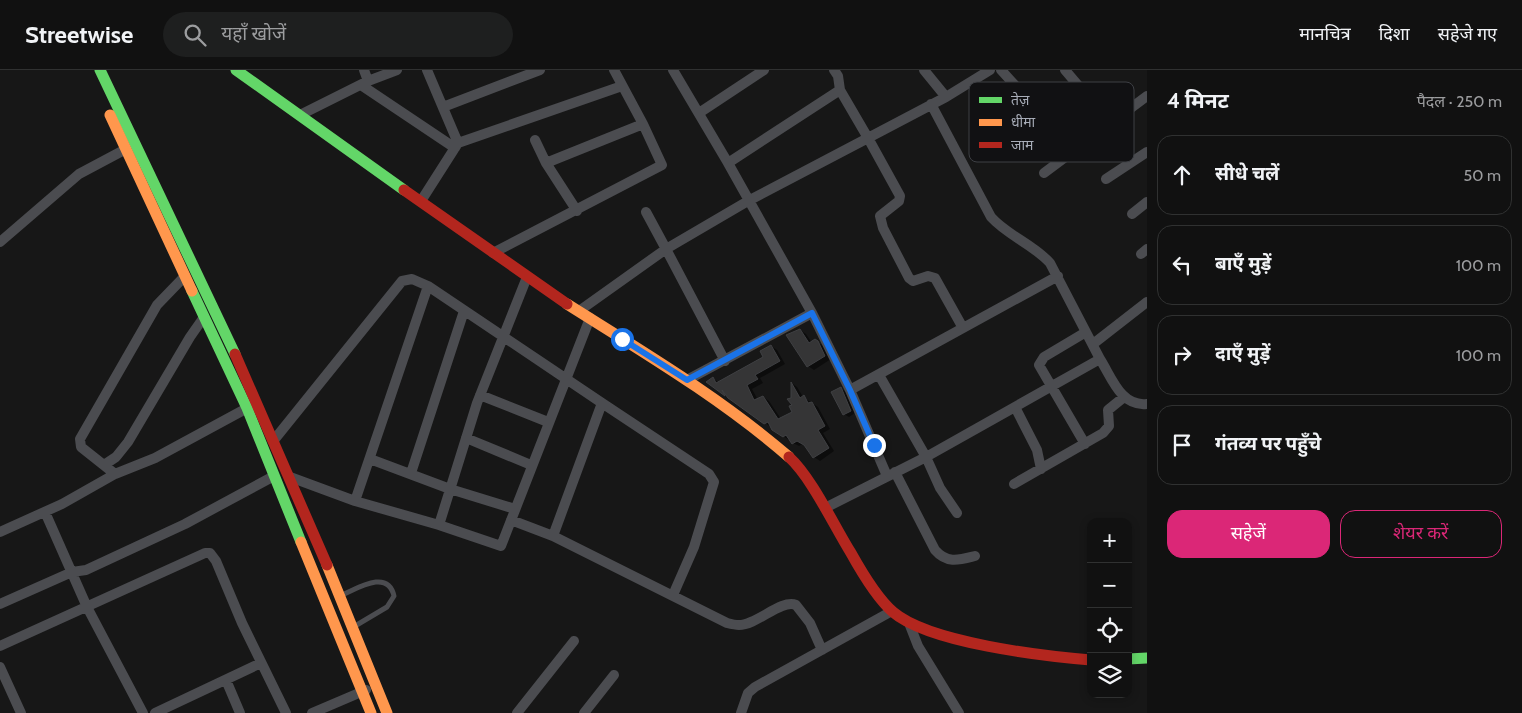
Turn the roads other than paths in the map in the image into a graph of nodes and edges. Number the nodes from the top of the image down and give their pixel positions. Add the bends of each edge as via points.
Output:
1 (88, 70) edge
2 (100, 70) edge
3 (236, 70) edge
4 (364, 70) edge
5 (397, 70) edge
6 (427, 70) edge
7 (540, 70) edge
8 (614, 70) edge
9 (672, 70) edge
10 (764, 70) edge
11 (834, 70) edge
12 (924, 70) edge
13 (990, 70) edge
14 (1001, 70) edge
15 (1066, 70) edge
16 (970, 82) edge
17 (1012, 82) edge
18 (1076, 82) edge
19 (365, 83) junction
20 (969, 83) edge
21 (622, 86) junction
22 (840, 90) junction
23 (1147, 96) edge
24 (946, 97) junction
25 (931, 104) junction
26 (1134, 106) edge
27 (443, 107) junction
28 (699, 113) junction
29 (300, 115) junction
30 (644, 124) junction
31 (868, 138) junction
32 (535, 140) dead end
33 (456, 145) junction
34 (126, 149) junction
35 (1147, 152) edge
36 (1134, 161) edge
37 (728, 162) junction
38 (1059, 162) edge
39 (1132, 162) edge
40 (546, 163) junction
41 (1044, 172) dead end
42 (1106, 179) dead end
43 (159, 190) junction
44 (149, 196) junction
45 (421, 201) junction
46 (748, 201) junction
47 (1147, 202) edge
48 (577, 211) junction
49 (646, 212) dead end
50 (1132, 214) dead end
51 (0, 242) edge
52 (666, 249) junction
53 (493, 253) junction
54 (185, 276) junction
55 (1058, 276) junction
56 (527, 277) junction
57 (428, 286) junction
58 (1146, 302) edge
59 (464, 310) junction
60 (579, 311) junction
61 (812, 313) junction
62 (204, 317) junction
63 (590, 318) junction
64 (963, 328) junction
65 (1086, 332) junction
66 (503, 337) junction
67 (1093, 344) junction
68 (1100, 359) junction
69 (725, 361) junction
70 (879, 375) junction
71 (565, 378) junction
72 (687, 380) junction
73 (1051, 387) junction
74 (850, 390) junction
75 (480, 395) junction
76 (1124, 397) junction
77 (602, 403) junction
78 (258, 404) junction
79 (1147, 404) edge
80 (1015, 407) junction
81 (247, 408) junction
82 (548, 422) junction
83 (466, 438) junction
84 (274, 440) junction
85 (1085, 444) junction
86 (926, 457) junction
87 (370, 459) junction
88 (104, 465) junction
89 (531, 465) junction
90 (1040, 469) junction
91 (411, 473) junction
92 (115, 474) junction
93 (891, 474) junction
94 (274, 476) junction
95 (290, 476) junction
96 (1014, 484) dead end
97 (450, 489) junction
98 (354, 500) junction
99 (825, 508) junction
100 (515, 509) junction
101 (46, 512) junction
102 (957, 513) dead end
103 (511, 520) junction
104 (439, 525) junction
105 (2, 529) edge
106 (553, 536) junction
107 (975, 556) dead end
108 (72, 572) junction
109 (673, 595) junction
110 (339, 596) junction
111 (0, 604) edge
112 (87, 607) junction
113 (892, 611) junction
114 (909, 622) junction
115 (352, 628) junction
116 (574, 640) dead end
117 (0, 646) edge
118 (822, 650) junction
119 (1147, 658) edge
120 (1132, 659) edge
121 (1087, 660) edge
122 (261, 663) junction
123 (0, 667) edge
124 (614, 675) dead end
125 (226, 680) junction
126 (376, 686) junction
127 (363, 691) junction
128 (21, 713) edge
129 (143, 713) edge
130 (155, 713) edge
131 (240, 713) edge
132 (286, 713) edge
133 (312, 713) edge
134 (371, 713) edge
135 (387, 713) edge
136 (517, 713) edge
137 (584, 713) edge
138 (741, 713) edge
139 (959, 713) edge

1 - 34 main road
2 - 43 main road
3 - 29 main road
4 - 19 street
5 - 19 street
6 - 27 street
7 - 27 street
8 - 21 street
9 - 28 street
10 - 28 street
11 - 22 street
12 - 24 street
13 - 16 street
14 - 17 street
15 - 18 street
19 - 29 street
19 - 33 street
20 - 24 street
21 - 30 street
21 - 33 street
22 - 31 street
22 - 37 street
23 - 26 street
24 - 25 street
25 - 31 street
25 - 55 street via 991,217 1041,252
27 - 33 street
28 - 37 street
29 - 45 main road
30 - 40 street
30 - 48 street via 662,165
31 - 46 street
31 - 64 street via 900,196 899,201 880,216 883,228 909,278 913,281 928,276 935,278
32 - 40 street
33 - 45 street
34 - 44 main road
34 - 51 street via 79,174
35 - 36 street
37 - 46 street
38 - 41 street
39 - 42 street
40 - 48 street
43 - 44 main road
43 - 78 main road
44 - 54 main road
45 - 53 main road
46 - 52 street
46 - 61 street
47 - 50 street
48 - 53 street
49 - 52 street
52 - 60 street
52 - 69 street
53 - 56 main road
54 - 62 main road
54 - 88 street via 158,305 80,439 81,447
55 - 64 street
55 - 65 street
56 - 60 main road
56 - 66 street
57 - 59 street
57 - 84 street via 412,279 402,281
57 - 87 street
58 - 67 street
59 - 66 street
59 - 91 street
60 - 63 main road
61 - 69 street
61 - 74 street
62 - 81 main road
62 - 88 street via 128,442 116,457
63 - 71 street
63 - 72 main road
64 - 70 street
65 - 67 street
65 - 73 street via 1040,361 1041,370
66 - 71 street
66 - 75 street
67 - 68 street
68 - 73 street
68 - 76 street
69 - 72 street
70 - 74 street
70 - 86 street
71 - 77 street
71 - 82 street
72 - 99 main road via 792,460
73 - 80 street
73 - 85 street
74 - 93 street
75 - 82 street
75 - 83 street
76 - 79 street via 1135,404
76 - 85 street via 1108,410 1109,426 1106,430
77 - 106 street
77 - 109 street via 709,474 714,482 694,547
78 - 81 street
78 - 84 main road
80 - 86 street
80 - 90 street via 1037,450
81 - 92 street via 155,458
81 - 94 main road
82 - 89 street
83 - 89 street
83 - 97 street
84 - 95 main road
85 - 90 street
86 - 93 street
86 - 102 street via 940,488
87 - 91 street
87 - 98 street
88 - 92 street
89 - 100 street
90 - 96 street
91 - 97 street
92 - 101 street
93 - 99 street
93 - 107 street via 942,558
94 - 108 street via 185,524 86,570
94 - 127 main road
95 - 98 street
95 - 110 main road
97 - 100 street
97 - 104 street
98 - 104 street
99 - 113 main road via 858,566
100 - 103 street
101 - 105 street
101 - 108 street
103 - 104 street via 501,546
103 - 106 street
106 - 109 street
108 - 111 street
108 - 112 street
109 - 118 street via 727,623 740,625 787,604 796,605 810,623
110 - 115 main road
110 - 115 lane via 380,581 393,589 394,596 387,607
112 - 117 street
112 - 122 street via 210,553
112 - 129 street
113 - 114 main road
113 - 118 street
114 - 121 main road via 996,648
114 - 139 street via 918,646
115 - 126 main road
116 - 136 street
118 - 138 street via 748,693
119 - 120 main road
122 - 125 street
122 - 132 street
123 - 128 street
124 - 137 street
125 - 130 street
125 - 131 street
126 - 127 street
126 - 135 main road
127 - 133 street
127 - 134 main road

